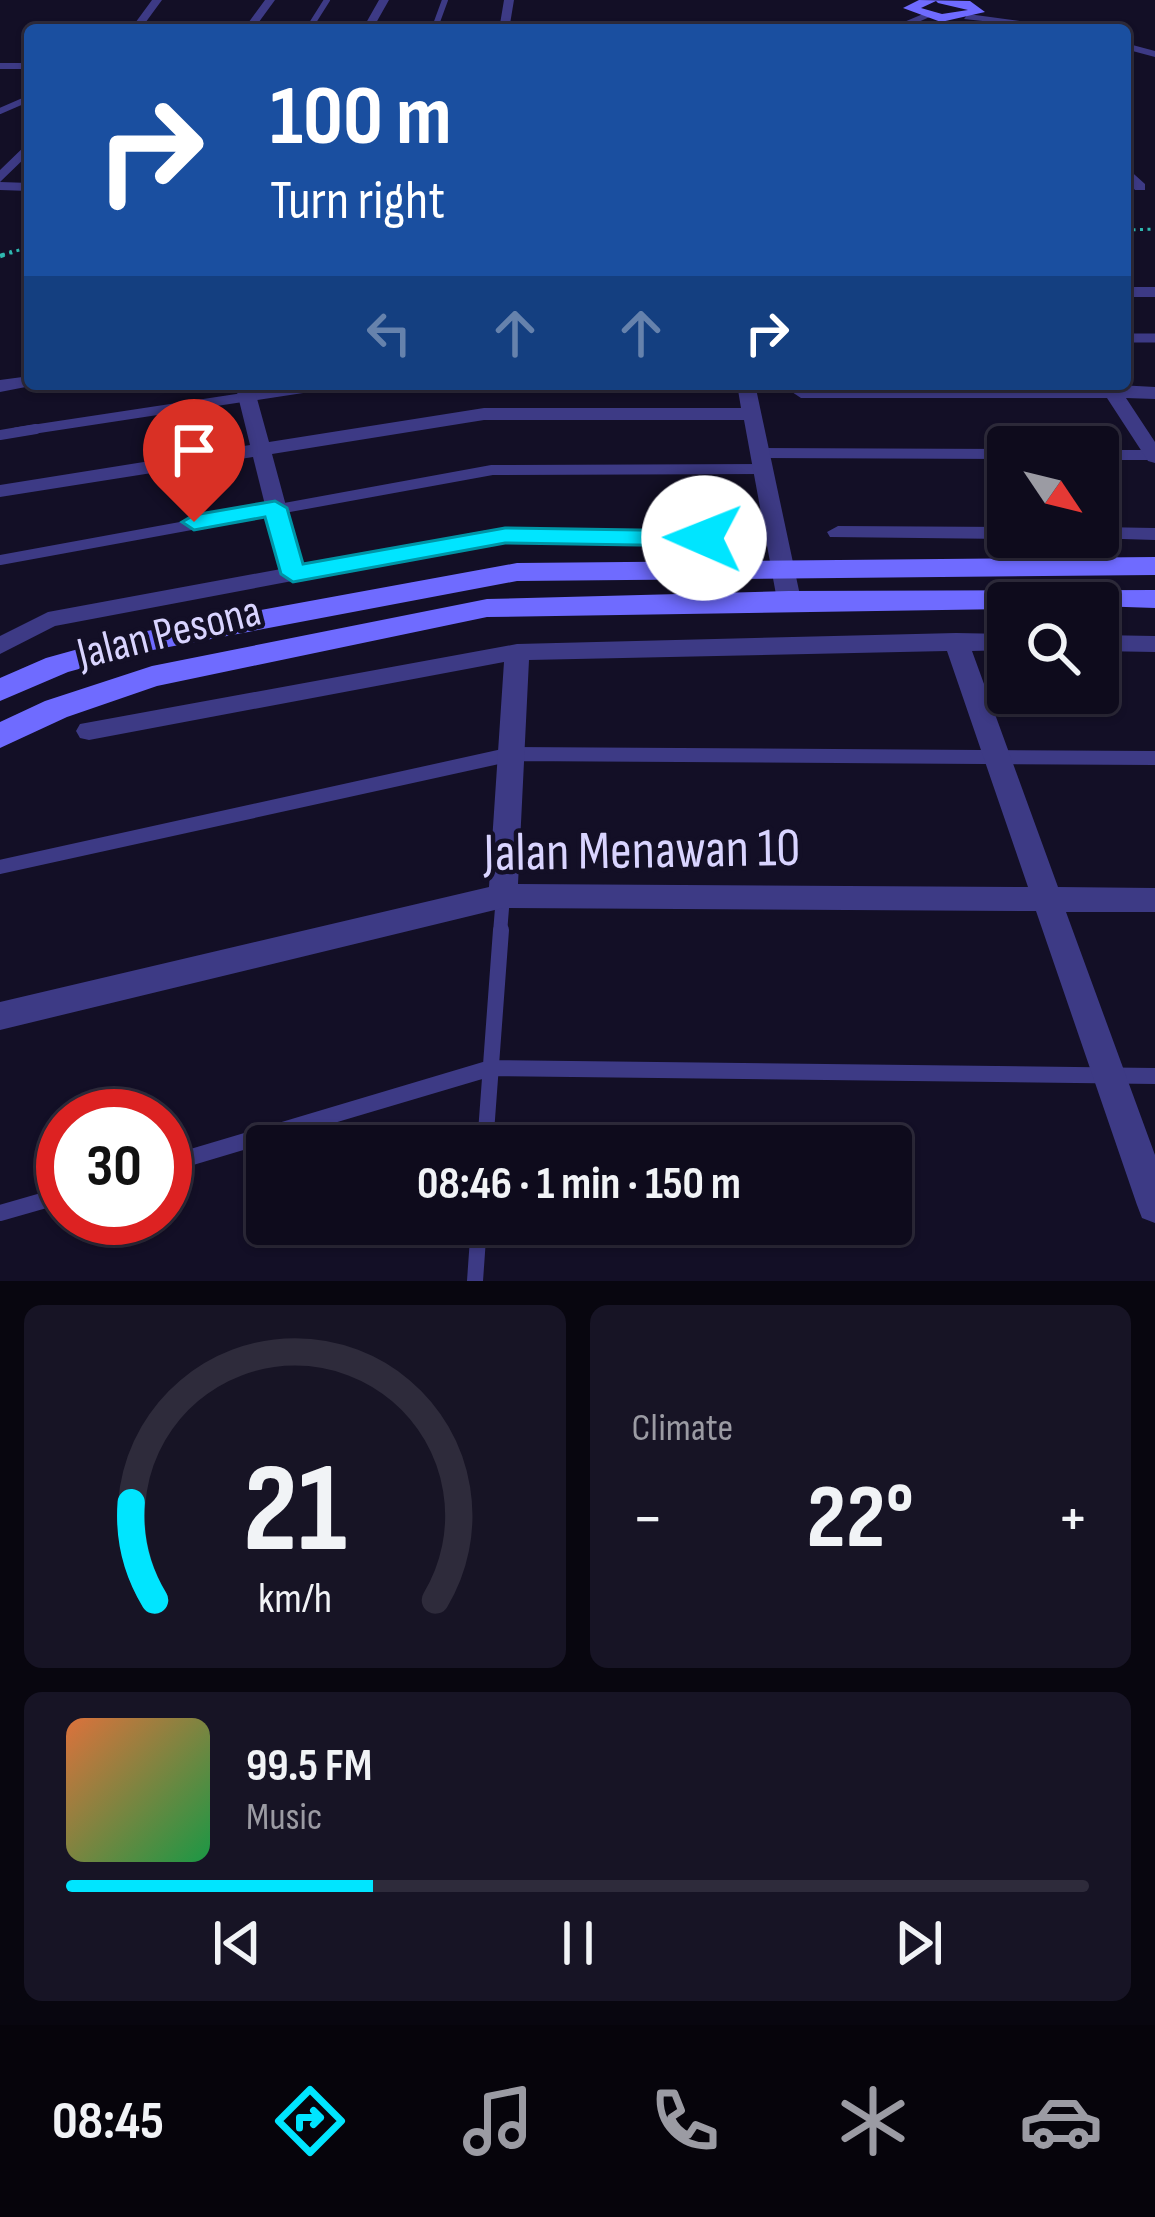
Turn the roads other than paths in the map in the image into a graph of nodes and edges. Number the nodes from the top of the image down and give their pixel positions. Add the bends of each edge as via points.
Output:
1 (158, 0) edge
2 (931, 0) edge
3 (941, 0) edge
4 (959, 1) edge
5 (909, 8) junction
6 (973, 14) junction
7 (927, 16) junction
8 (140, 24) edge
9 (894, 24) edge
10 (905, 24) edge
11 (1025, 24) edge
12 (1131, 40) edge
13 (1155, 54) edge
14 (24, 153) edge
15 (1131, 177) edge
16 (0, 182) edge
17 (1139, 187) dead end
18 (747, 390) edge
19 (956, 390) edge
20 (1111, 390) edge
21 (246, 391) edge
22 (801, 392) dead end
23 (752, 414) junction
24 (0, 435) edge
25 (258, 449) junction
26 (987, 455) edge
27 (1119, 455) edge
28 (1155, 456) edge
29 (762, 461) junction
30 (0, 491) edge
31 (275, 508) junction
32 (838, 532) dead end
33 (987, 533) edge
34 (1119, 533) edge
35 (1155, 534) edge
36 (704, 538) dead end
37 (0, 560) edge
38 (782, 566) junction
39 (1155, 566) edge
40 (293, 574) junction
41 (1155, 599) edge
42 (789, 600) junction
43 (956, 641) junction
44 (987, 642) edge
45 (1119, 643) edge
46 (1155, 644) edge
47 (0, 646) edge
48 (517, 652) junction
49 (0, 690) edge
50 (89, 731) dead end
51 (0, 736) edge
52 (512, 754) junction
53 (1000, 757) junction
54 (1155, 758) edge
55 (0, 867) edge
56 (503, 896) junction
57 (1049, 900) junction
58 (1155, 900) edge
59 (0, 1016) edge
60 (491, 1068) junction
61 (1110, 1076) junction
62 (1155, 1076) edge
63 (487, 1125) edge
64 (192, 1157) edge
65 (36, 1203) edge
66 (1155, 1205) edge
67 (0, 1213) edge
68 (478, 1245) edge
69 (475, 1281) edge

1 - 8 street
2 - 5 street
3 - 4 street
4 - 6 street
5 - 7 street
5 - 9 street
6 - 7 street
6 - 11 street
7 - 10 street
12 - 13 street
14 - 16 street
15 - 17 street
18 - 23 street
19 - 22 street
20 - 28 street
21 - 24 lane
21 - 25 street
23 - 25 street via 500,413
23 - 29 street
25 - 30 street
25 - 31 street
26 - 29 lane
27 - 28 lane
29 - 31 lane via 492,470
29 - 38 street
31 - 37 lane
31 - 40 street
32 - 33 street
34 - 35 street
36 - 40 street via 505,535
38 - 39 street, Jalan Pesona
38 - 42 street
38 - 49 street, Jalan Pesona via 495,574 136,643
40 - 47 street via 48,620
41 - 42 street, Jalan Pesona
42 - 51 street, Jalan Pesona via 487,608 152,677
43 - 44 street
43 - 48 street
43 - 53 street
45 - 46 street
48 - 50 street
48 - 52 street
52 - 53 lane
52 - 55 lane
52 - 56 street
53 - 54 lane
53 - 57 street
56 - 57 street, Jalan Menawan 10
56 - 59 street, Jalan Menawan 10
56 - 60 lane
57 - 58 street, Jalan Menawan 10
57 - 61 street
60 - 61 lane
60 - 63 lane
60 - 64 lane
61 - 62 lane
61 - 66 street
65 - 67 lane
68 - 69 lane

